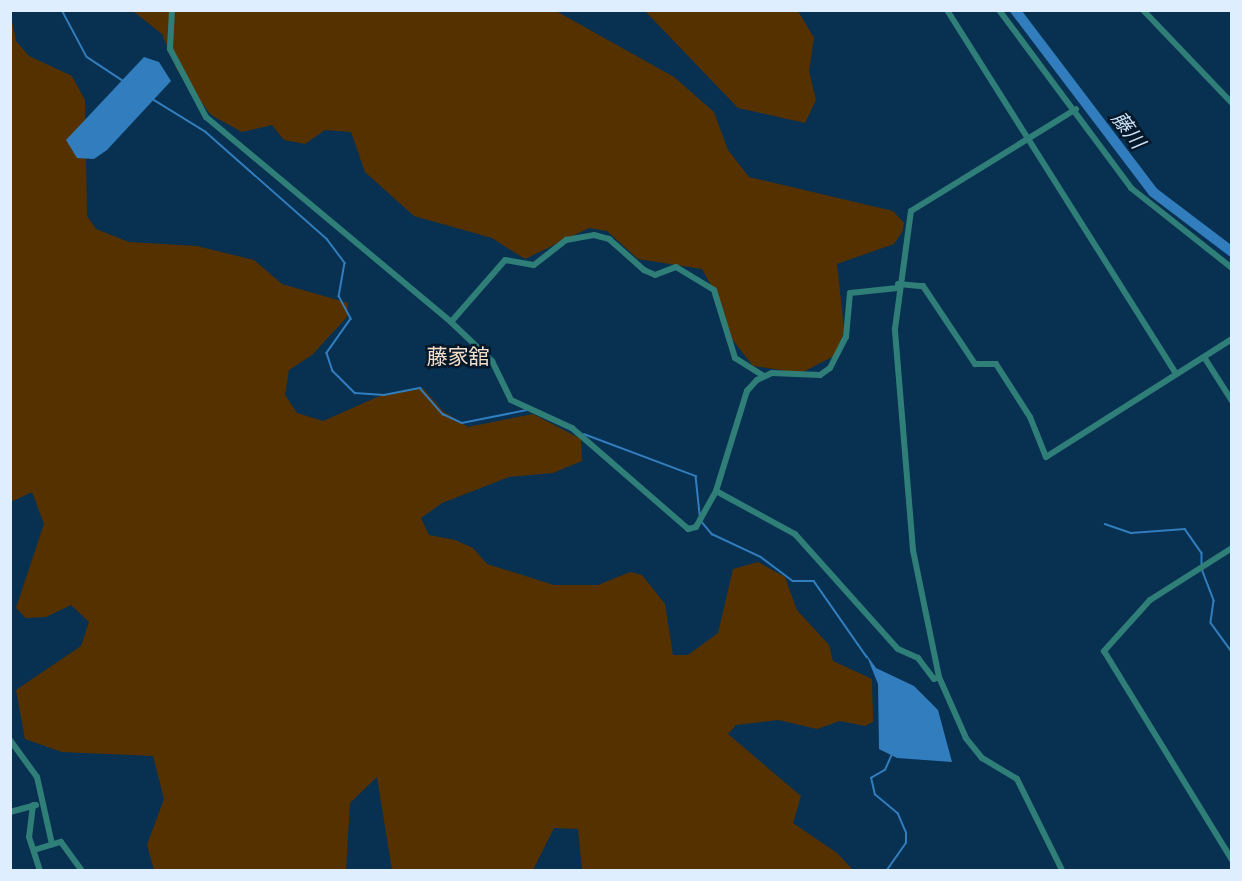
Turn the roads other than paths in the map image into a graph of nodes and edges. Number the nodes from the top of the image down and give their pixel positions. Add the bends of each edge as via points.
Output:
1 (172, 10) edge
2 (947, 10) edge
3 (999, 10) edge
4 (1143, 10) edge
5 (1232, 103) edge
6 (1076, 109) junction
7 (1027, 138) junction
8 (1232, 268) edge
9 (898, 286) junction
10 (451, 322) junction
11 (1232, 339) edge
12 (1204, 357) junction
13 (1176, 374) junction
14 (762, 375) junction
15 (1232, 401) edge
16 (716, 491) junction
17 (1232, 548) edge
18 (939, 677) junction
19 (10, 740) edge
20 (43, 802) junction
21 (33, 805) junction
22 (10, 812) edge
23 (52, 844) junction
24 (34, 850) junction
25 (1232, 860) edge
26 (40, 870) edge
27 (81, 870) edge
28 (1062, 870) edge

1 - 10 street via 170,49 206,117 250,149
2 - 7 street
3 - 6 street
4 - 5 street
6 - 7 street
6 - 8 street via 1131,188
7 - 9 street via 911,211
7 - 13 street
9 - 13 street via 923,286 975,364 996,364 1030,417 1046,457
9 - 14 street via 850,293 846,337 830,368 820,375
9 - 18 street via 895,329 911,528
10 - 14 street via 505,260 534,265 566,240 594,235 609,239 644,270 656,275 676,267 714,290 735,357
10 - 16 street via 492,361 511,400 572,429 688,529 696,527
11 - 12 street
12 - 13 street
12 - 15 street
14 - 16 street via 747,391
16 - 18 street via 795,534 898,649
17 - 25 street via 1150,600 1104,651
18 - 28 street via 966,738 981,758 1017,779
19 - 20 street via 38,777
20 - 21 street
20 - 23 street
21 - 22 street
21 - 24 street via 29,837
23 - 24 street
23 - 27 street via 67,846
24 - 26 street

